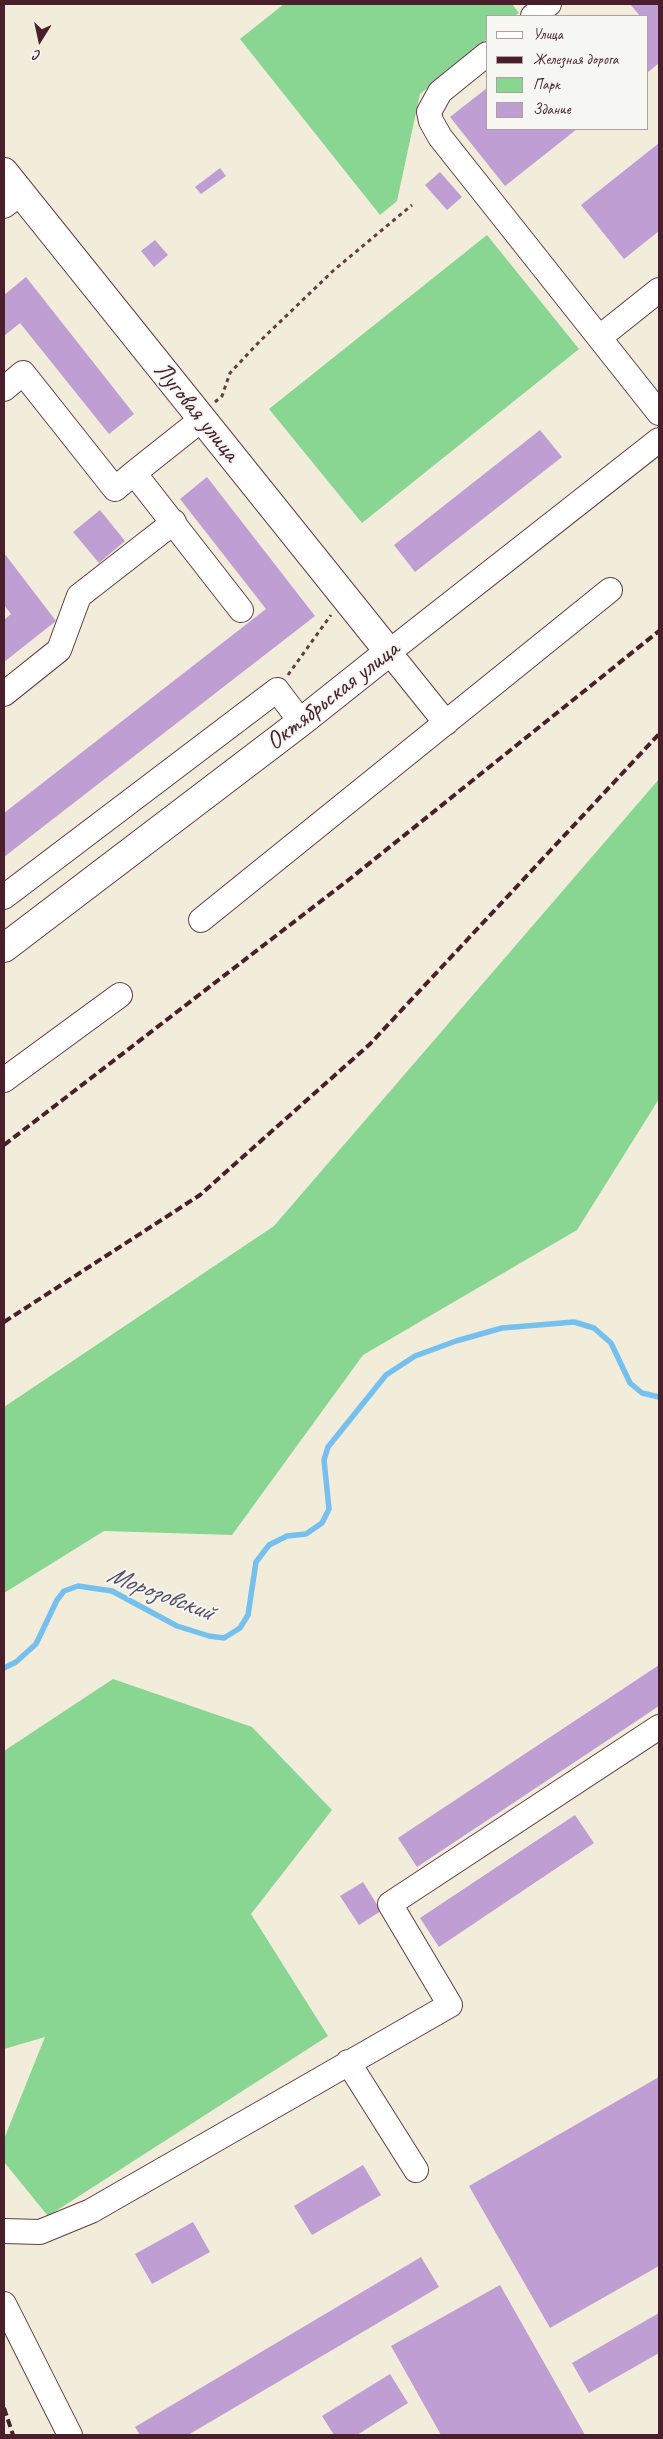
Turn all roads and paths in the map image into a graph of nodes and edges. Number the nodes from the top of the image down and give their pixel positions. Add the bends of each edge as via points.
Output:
1 (549, 4) edge
2 (534, 15) edge
3 (486, 55) edge
4 (4, 172) edge
5 (12, 200) edge
6 (412, 205) dead end
7 (659, 290) edge
8 (600, 336) junction
9 (4, 389) edge
10 (659, 412) edge
11 (200, 417) junction
12 (659, 440) edge
13 (134, 473) junction
14 (174, 522) junction
15 (610, 590) dead end
16 (241, 610) dead end
17 (389, 652) junction
18 (4, 694) edge
19 (301, 722) junction
20 (446, 723) junction
21 (4, 897) edge
22 (201, 920) dead end
23 (4, 948) edge
24 (120, 995) dead end
25 (4, 1080) edge
26 (659, 1727) edge
27 (348, 2062) junction
28 (416, 2170) dead end
29 (4, 2231) edge
30 (4, 2304) edge
31 (70, 2435) edge

1 - 2 street
3 - 8 street via 440,92 429,112 430,122
4 - 5 main road, Луговая улица
5 - 11 main road, Луговая улица
6 - 11 path via 334,270 259,342 230,373 222,396
7 - 8 street
8 - 10 street
9 - 13 street via 23,373 115,489
11 - 13 street
11 - 17 main road, Луговая улица
12 - 17 street, Октябрьская улица
13 - 14 street
14 - 16 street
14 - 18 street via 79,596 59,650
15 - 20 street
17 - 19 main road, Октябрьская улица
17 - 20 street
19 - 21 street via 277,690
19 - 23 main road, Октябрьская улица
20 - 22 street
24 - 25 street
26 - 27 street via 390,1904 450,2005
27 - 28 street
27 - 29 street via 91,2211 40,2232
30 - 31 street

